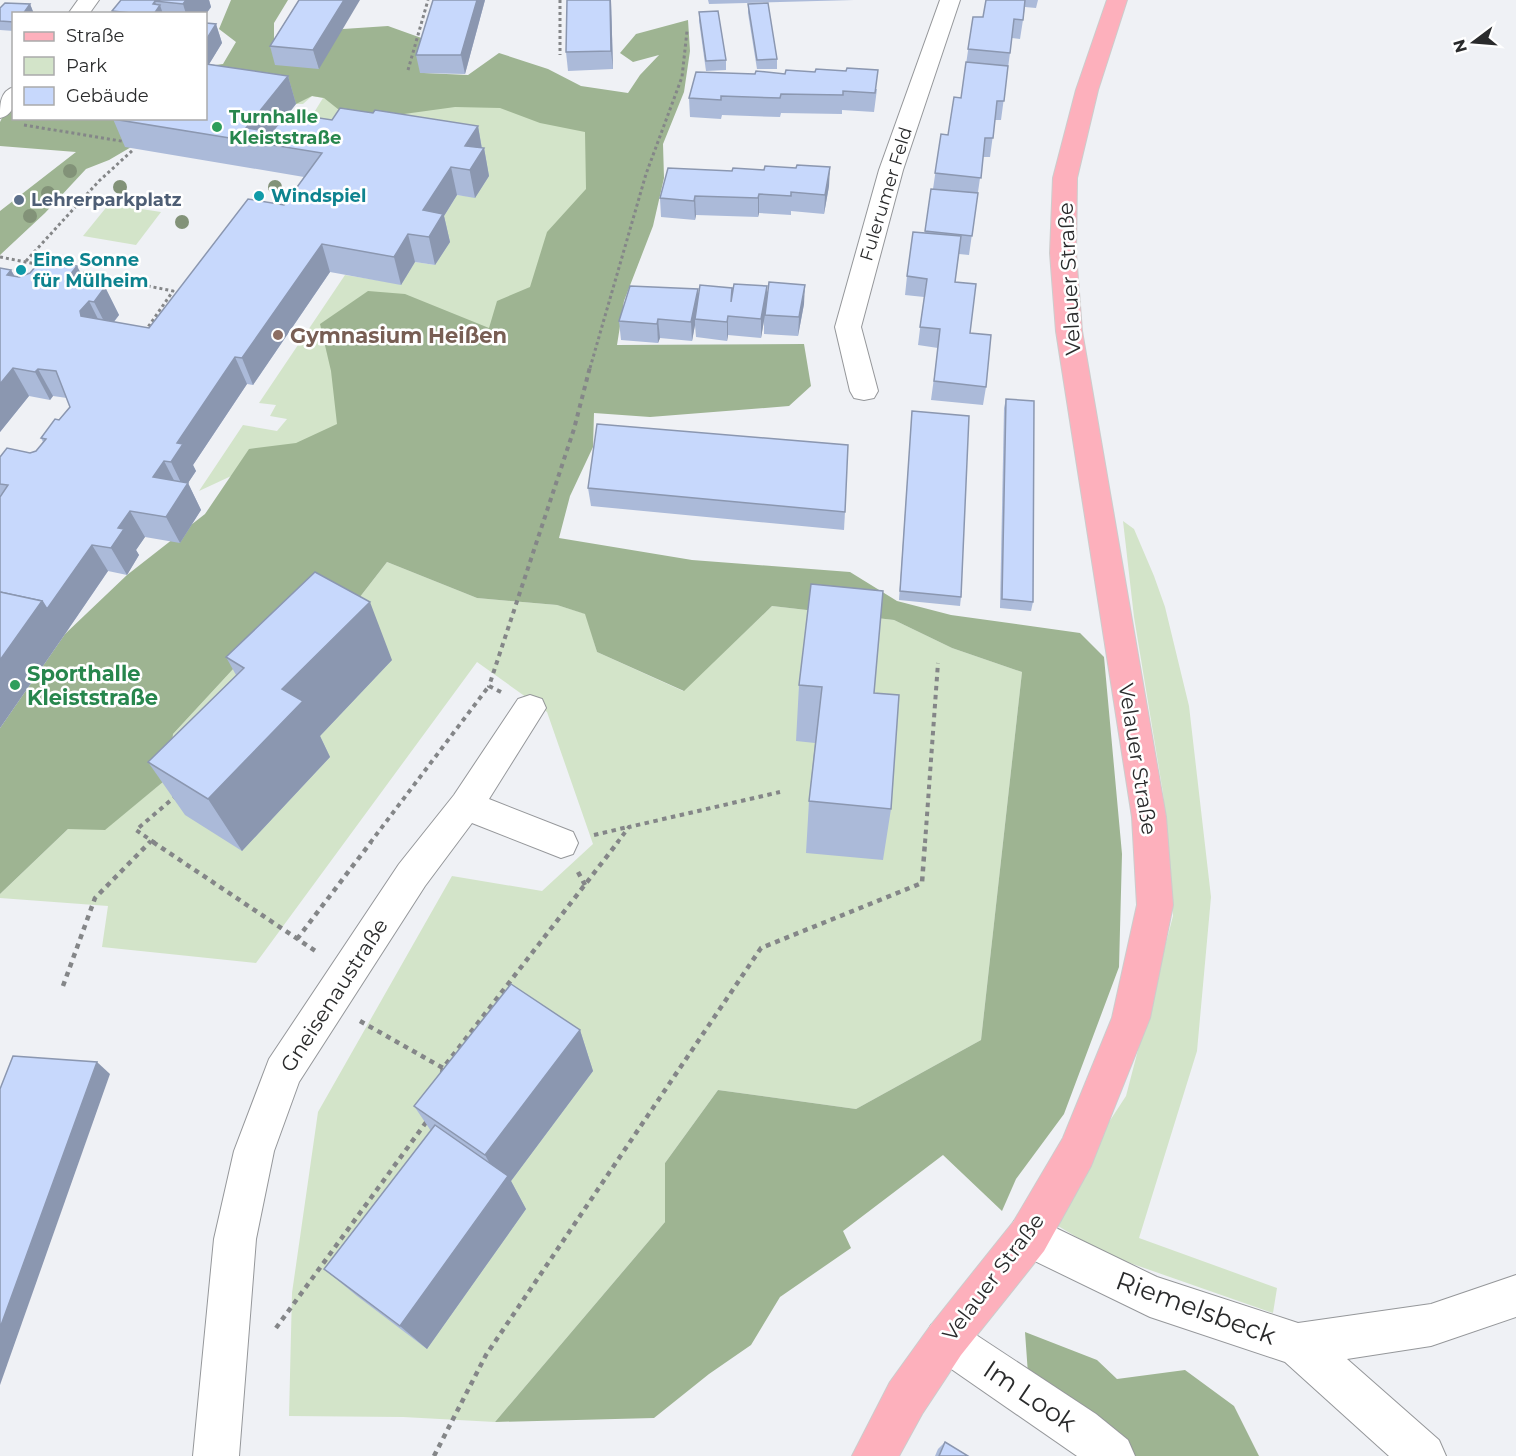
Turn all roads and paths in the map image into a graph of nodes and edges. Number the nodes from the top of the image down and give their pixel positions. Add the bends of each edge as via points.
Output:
1 (428, 0) edge
2 (560, 0) edge
3 (950, 0) edge
4 (1118, 0) edge
5 (687, 31) dead end
6 (560, 54) dead end
7 (408, 70) dead end
8 (11, 80) edge
9 (0, 111) edge
10 (23, 125) dead end
11 (129, 142) edge
12 (134, 149) edge
13 (2, 257) edge
14 (25, 262) junction
15 (0, 263) edge
16 (48, 266) edge
17 (71, 271) edge
18 (144, 333) edge
19 (864, 391) dead end
20 (938, 663) dead end
21 (489, 686) junction
22 (530, 708) joint
23 (182, 790) edge
24 (780, 792) dead end
25 (466, 805) junction
26 (151, 841) junction
27 (561, 843) dead end
28 (297, 939) junction
29 (347, 972) junction
30 (63, 986) dead end
31 (354, 1017) dead end
32 (443, 1068) junction
33 (442, 1080) edge
34 (433, 1113) edge
35 (1029, 1236) junction
36 (1516, 1296) edge
37 (276, 1328) dead end
38 (946, 1340) junction
39 (1298, 1345) junction
40 (216, 1456) edge
41 (434, 1456) edge
42 (874, 1456) edge
43 (1112, 1456) edge
44 (1423, 1456) edge

1 - 7 path
2 - 6 path
3 - 19 street, Fulerumer Feld via 891,170 849,327
4 - 35 main road, Velauer Straße via 1087,90 1065,178 1063,253 1069,331 1149,817 1155,905 1131,1018 1077,1152
5 - 21 path via 682,77 646,174 574,429
8 - 9 street
10 - 11 path
12 - 14 path
13 - 14 path
13 - 15 path
14 - 16 path
17 - 18 path via 173,291
20 - 41 path via 922,884 761,948 486,1355
21 - 22 path
21 - 28 path
22 - 25 street, Gneisenaustraße
23 - 26 path via 136,830
24 - 32 path via 629,827
25 - 27 street
25 - 29 street, Gneisenaustraße via 412,875
26 - 28 path
26 - 30 path via 95,898
28 - 29 path
29 - 40 street, Gneisenaustraße via 283,1072 254,1151 235,1239
31 - 32 path
32 - 33 path
34 - 37 path
35 - 38 main road, Velauer Straße
35 - 39 street, Riemelsbeck via 1150,1296
36 - 39 street, Riemelsbeck via 1431,1325
38 - 42 main road, Velauer Straße via 906,1398
38 - 43 street, Im Look
39 - 44 street, Riemelsbeck

